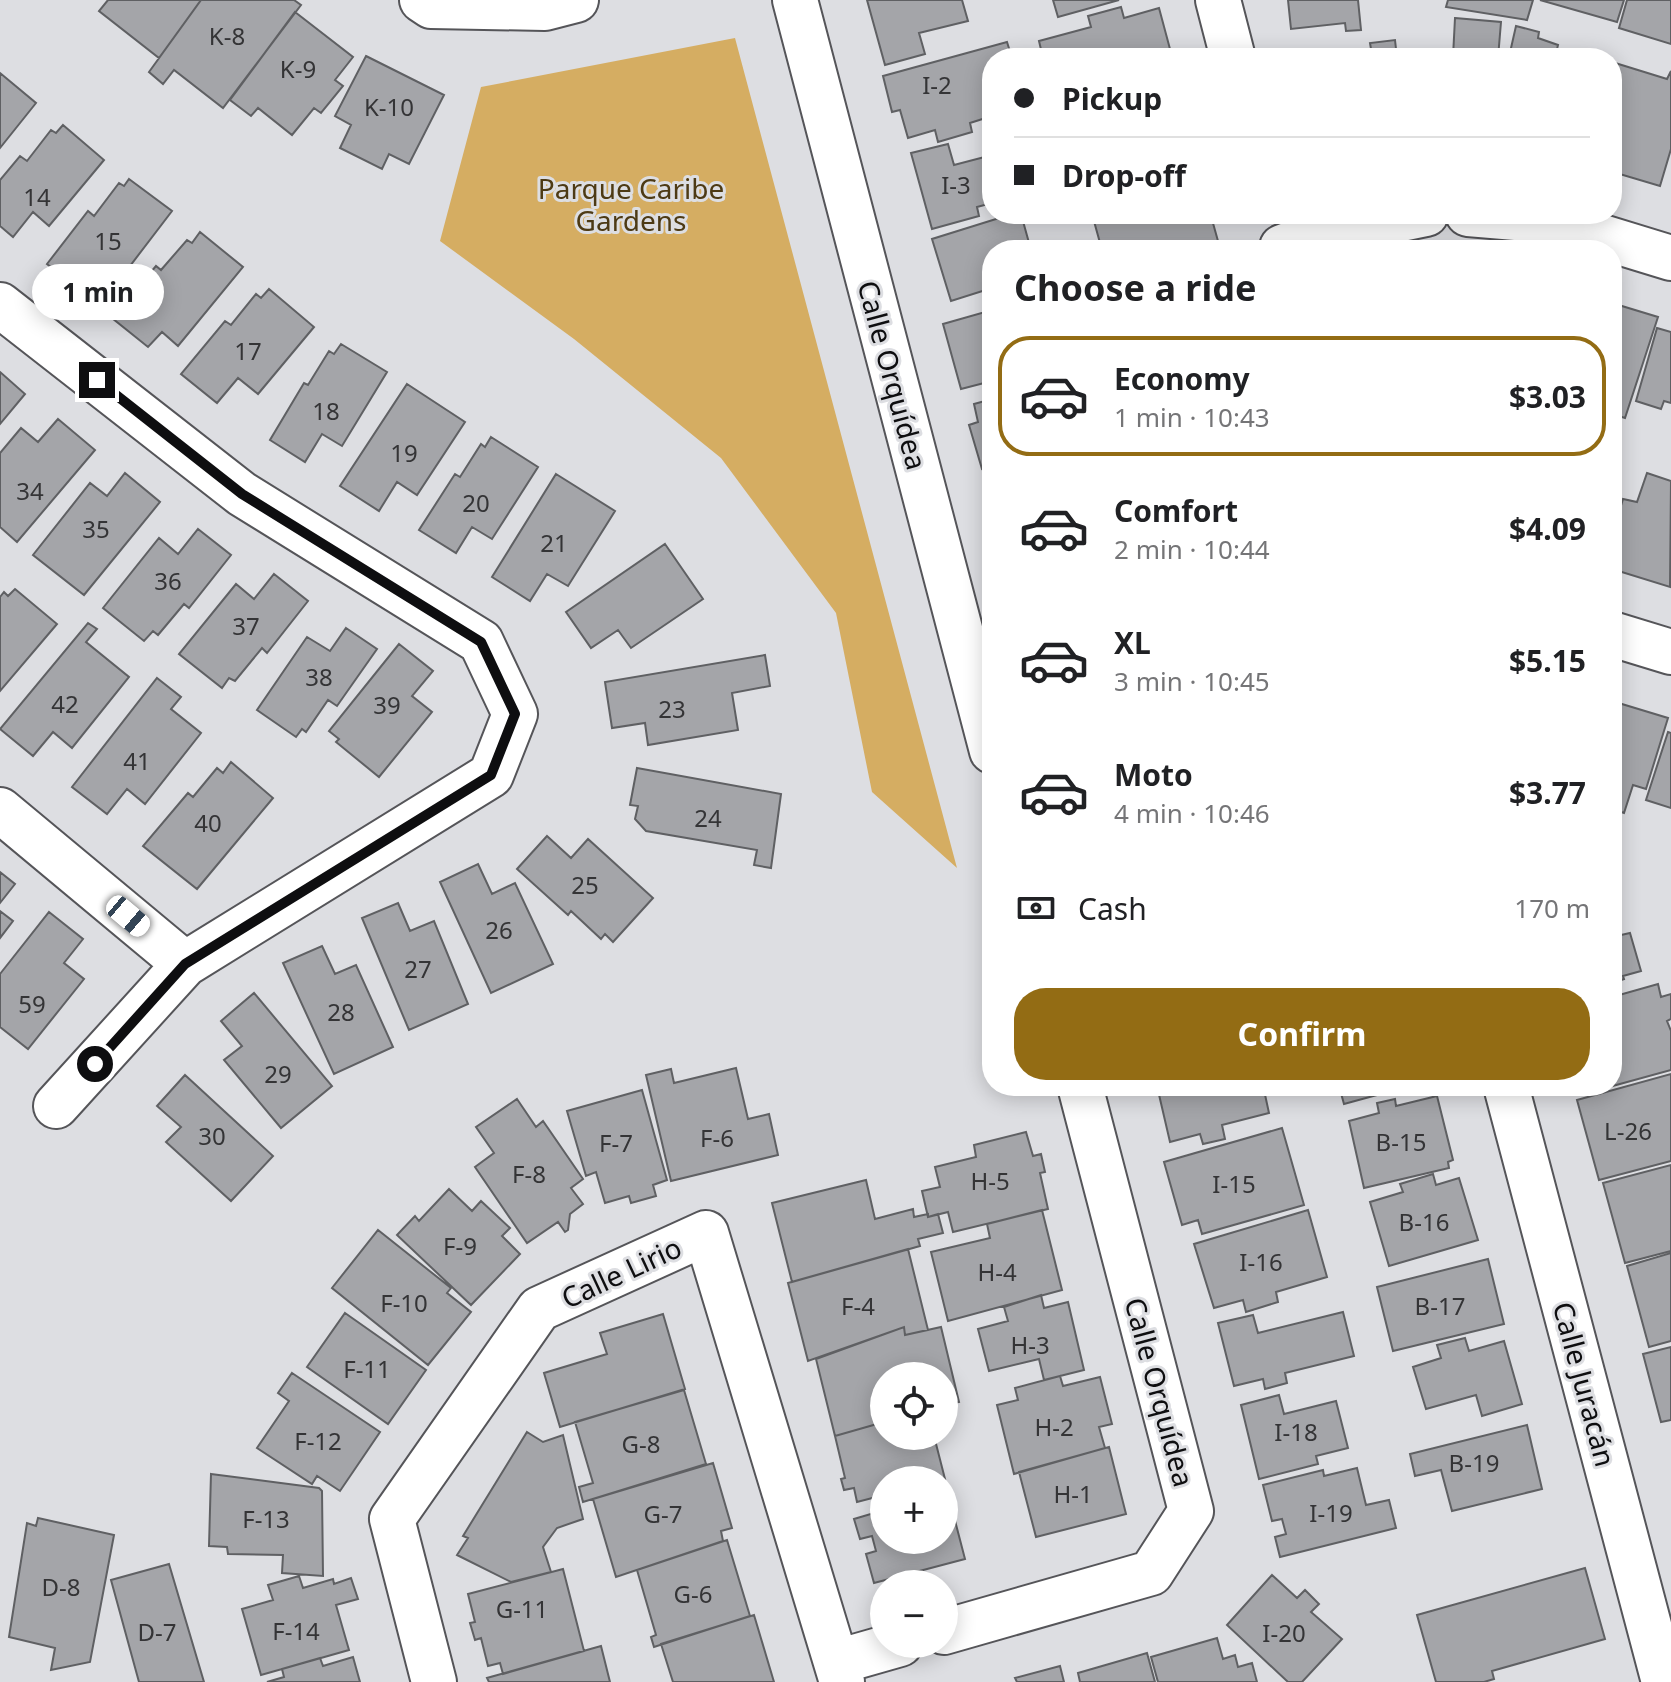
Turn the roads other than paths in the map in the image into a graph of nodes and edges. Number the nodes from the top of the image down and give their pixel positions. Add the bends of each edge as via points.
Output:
1 (422, 0) edge
2 (576, 0) edge
3 (795, 0) edge
4 (1218, 0) edge
5 (1230, 48) edge
6 (1377, 224) edge
7 (1560, 224) edge
8 (1280, 237) edge
9 (1612, 240) edge
10 (1622, 243) edge
11 (1671, 258) edge
12 (0, 305) edge
13 (1622, 637) edge
14 (1671, 652) edge
15 (982, 713) edge
16 (0, 810) edge
17 (185, 964) junction
18 (1083, 1096) edge
19 (1509, 1096) edge
20 (56, 1106) dead end
21 (958, 1628) edge
22 (870, 1658) edge
23 (840, 1672) edge
24 (434, 1682) edge
25 (1664, 1682) edge

1 - 2 street via 431,6 545,8
3 - 15 street, Calle Orquídea
4 - 5 street
6 - 8 street via 1303,239
7 - 9 street
10 - 11 street
12 - 17 street via 242,494 481,642 515,714 491,775
13 - 14 street
16 - 17 street
17 - 20 street
18 - 21 street, Calle Orquídea via 1191,1511 1151,1573
19 - 25 street, Calle Juracán
22 - 23 street
23 - 24 street, Calle Lirio via 706,1233 539,1309 392,1519

